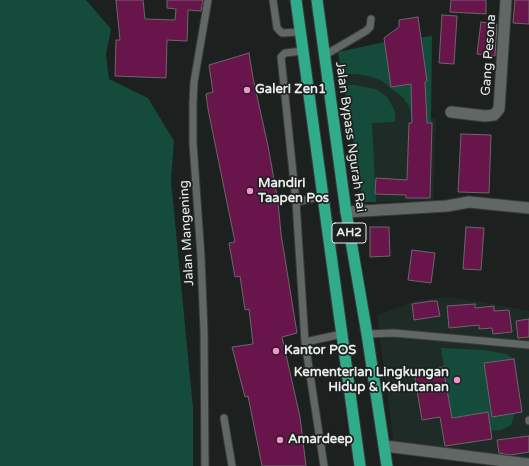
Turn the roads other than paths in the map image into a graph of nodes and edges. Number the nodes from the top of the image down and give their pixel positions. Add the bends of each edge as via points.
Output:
1 (208, 0) edge
2 (273, 0) edge
3 (296, 0) edge
4 (317, 0) edge
5 (506, 0) edge
6 (371, 19) dead end
7 (300, 32) junction
8 (303, 51) junction
9 (325, 55) junction
10 (451, 112) dead end
11 (323, 196) junction
12 (296, 202) junction
13 (529, 208) edge
14 (346, 212) junction
15 (342, 334) junction
16 (367, 334) junction
17 (305, 342) junction
18 (529, 345) edge
19 (224, 418) dead end
20 (385, 446) junction
21 (529, 464) edge
22 (205, 466) edge
23 (232, 466) edge
24 (324, 466) edge
25 (360, 466) edge
26 (388, 466) edge

1 - 22 lane, Jalan Mangening via 194,82 193,103 193,143 202,256
2 - 7 lane via 277,28 282,33
3 - 7 highway, AH2
4 - 9 highway, Jalan Bypass Ngurah Rai / AH2
5 - 10 street, Gang Pesona via 499,108 494,115 485,116
6 - 9 lane via 370,27 366,31
7 - 8 highway, AH2
8 - 11 highway, AH2
8 - 12 lane via 285,53 281,57
9 - 14 highway, Jalan Bypass Ngurah Rai / AH2
11 - 12 lane
11 - 15 highway, AH2
12 - 17 lane
13 - 14 street via 469,202 447,206
14 - 16 highway, Jalan Bypass Ngurah Rai / AH2
15 - 17 lane
15 - 25 highway, AH2
16 - 18 lane
16 - 20 highway, Jalan Bypass Ngurah Rai / AH2
17 - 24 lane
19 - 23 lane
20 - 21 street
20 - 26 highway, Jalan Bypass Ngurah Rai / AH2

